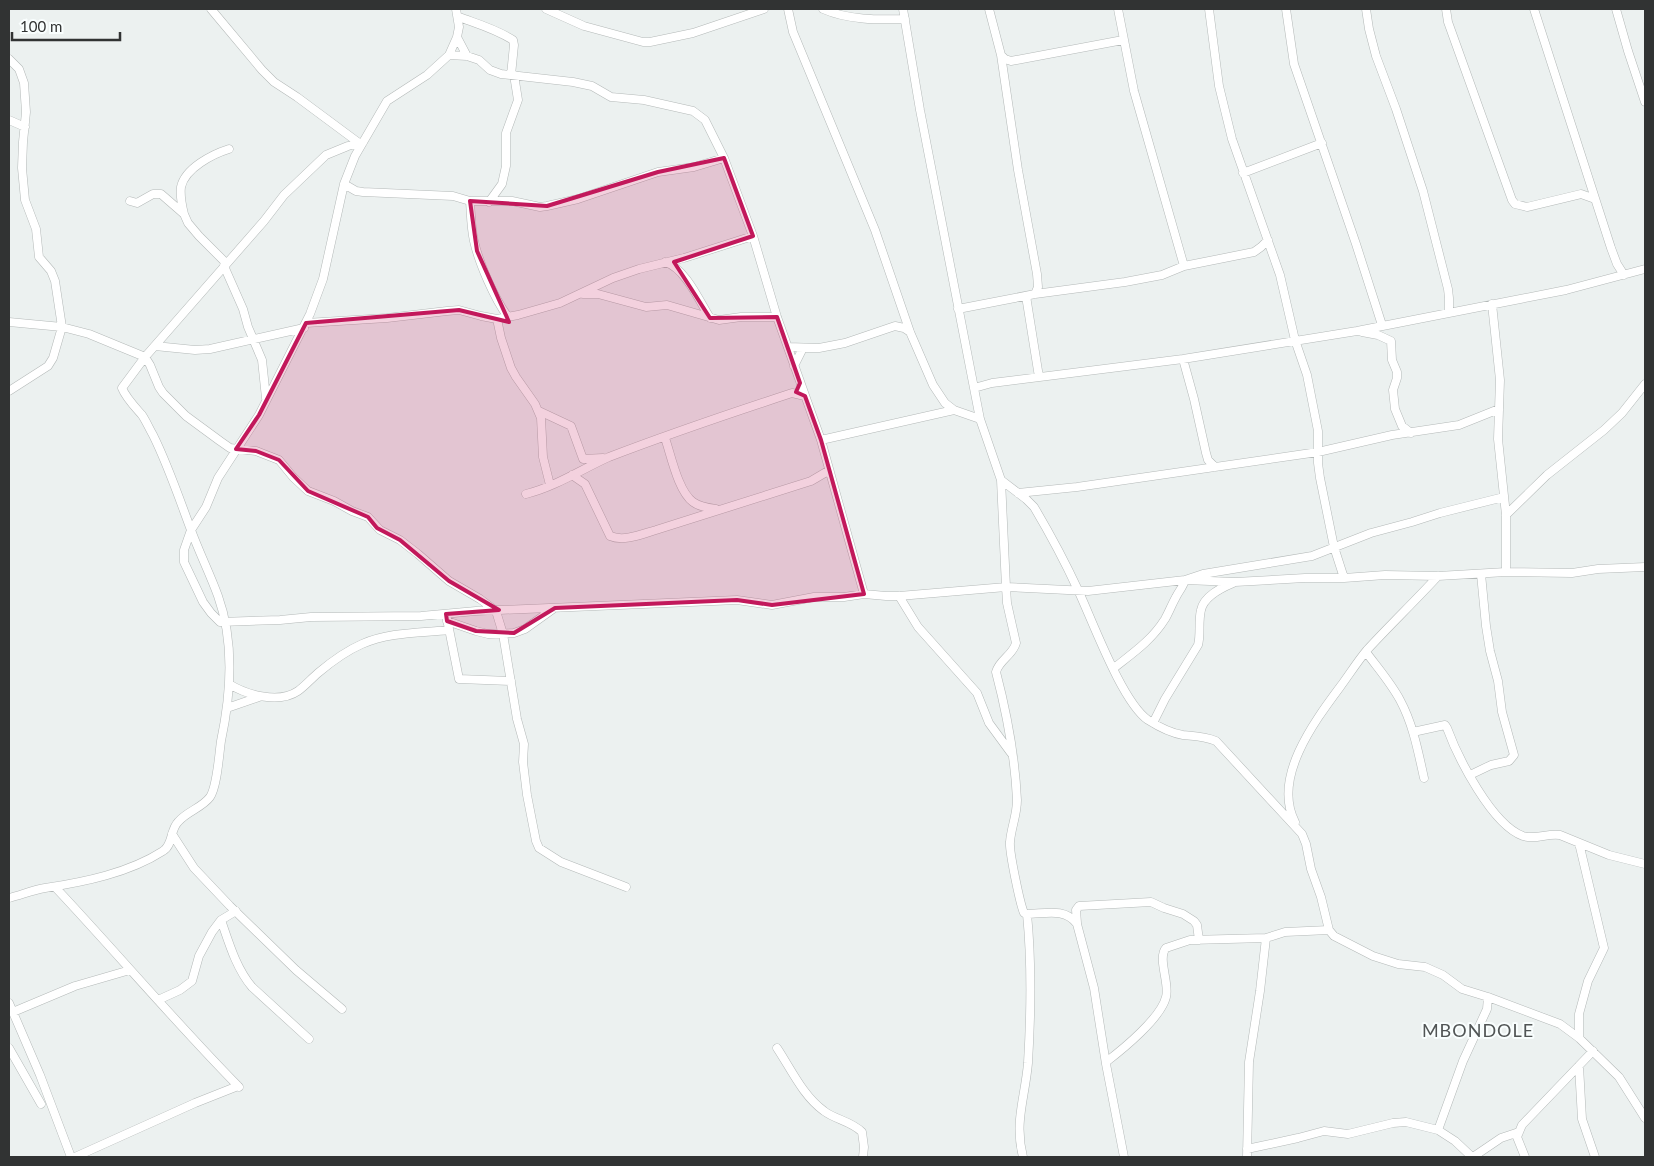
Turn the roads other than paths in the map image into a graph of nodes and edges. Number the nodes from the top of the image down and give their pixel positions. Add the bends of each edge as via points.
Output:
1 (211, 9) edge
2 (456, 9) edge
3 (546, 9) edge
4 (764, 9) edge
5 (788, 9) edge
6 (823, 9) edge
7 (903, 9) edge
8 (989, 9) edge
9 (1118, 9) edge
10 (1209, 9) edge
11 (1286, 9) edge
12 (1366, 9) edge
13 (1446, 9) edge
14 (1534, 9) edge
15 (1616, 9) edge
16 (459, 17) junction
17 (905, 19) junction
18 (457, 37) junction
19 (1123, 40) junction
20 (1000, 54) junction
21 (449, 55) junction
22 (468, 56) junction
23 (9, 59) edge
24 (512, 75) junction
25 (1645, 102) edge
26 (9, 120) edge
27 (25, 127) junction
28 (361, 142) junction
29 (1322, 143) junction
30 (229, 149) dead end
31 (724, 158) junction
32 (1243, 173) junction
33 (344, 184) junction
34 (356, 191) junction
35 (342, 195) junction
36 (1595, 198) junction
37 (130, 201) dead end
38 (470, 201) junction
39 (489, 202) junction
40 (184, 214) junction
41 (753, 236) junction
42 (1268, 240) junction
43 (665, 262) junction
44 (225, 264) junction
45 (1184, 266) junction
46 (1645, 269) edge
47 (1624, 275) junction
48 (581, 294) junction
49 (1035, 294) junction
50 (1026, 296) junction
51 (1492, 304) junction
52 (958, 309) junction
53 (1449, 312) junction
54 (508, 316) junction
55 (777, 316) junction
56 (710, 318) junction
57 (497, 319) junction
58 (9, 322) edge
59 (1382, 325) junction
60 (305, 326) junction
61 (62, 327) junction
62 (1356, 331) junction
63 (910, 332) junction
64 (253, 340) junction
65 (1295, 340) junction
66 (155, 346) junction
67 (788, 347) junction
68 (803, 348) junction
69 (145, 357) junction
70 (1183, 358) junction
71 (794, 366) junction
72 (1039, 377) junction
73 (800, 383) junction
74 (1645, 384) edge
75 (974, 388) junction
76 (9, 391) edge
77 (792, 393) junction
78 (805, 396) junction
79 (266, 400) junction
80 (1499, 409) junction
81 (954, 410) junction
82 (539, 411) junction
83 (980, 419) junction
84 (1411, 433) junction
85 (665, 438) junction
86 (821, 440) junction
87 (236, 450) junction
88 (1318, 452) junction
89 (608, 458) junction
90 (1215, 467) junction
91 (828, 471) junction
92 (572, 475) junction
93 (1001, 480) junction
94 (550, 486) junction
95 (1018, 493) junction
96 (526, 494) dead end
97 (1504, 497) junction
98 (718, 510) junction
99 (1506, 515) junction
100 (191, 530) junction
101 (1334, 548) junction
102 (1645, 567) edge
103 (1506, 572) junction
104 (1481, 574) junction
105 (1438, 576) junction
106 (1344, 578) junction
107 (1185, 580) junction
108 (1235, 582) junction
109 (1006, 587) junction
110 (1078, 590) junction
111 (864, 594) junction
112 (899, 596) junction
113 (555, 608) junction
114 (496, 611) junction
115 (447, 617) junction
116 (225, 623) junction
117 (449, 630) junction
118 (503, 634) junction
119 (1366, 652) junction
120 (1114, 668) junction
121 (510, 681) junction
122 (229, 684) junction
123 (261, 697) junction
124 (227, 708) junction
125 (1153, 723) junction
126 (1413, 732) junction
127 (1012, 754) junction
128 (1470, 776) junction
129 (1424, 778) dead end
130 (1298, 828) junction
131 (172, 834) junction
132 (1579, 843) junction
133 (1645, 864) edge
134 (626, 886) dead end
135 (55, 888) junction
136 (9, 898) edge
137 (236, 911) junction
138 (1027, 914) junction
139 (221, 920) junction
140 (1078, 924) junction
141 (1329, 930) junction
142 (1266, 938) junction
143 (1199, 940) junction
144 (130, 970) junction
145 (1488, 997) junction
146 (158, 1000) junction
147 (9, 1003) edge
148 (342, 1009) dead end
149 (13, 1012) junction
150 (1580, 1038) junction
151 (309, 1039) dead end
152 (9, 1048) edge
153 (777, 1048) dead end
154 (1593, 1051) junction
155 (1106, 1062) junction
156 (1579, 1066) junction
157 (41, 1104) dead end
158 (1645, 1118) edge
159 (1438, 1130) junction
160 (1519, 1132) junction
161 (1247, 1153) edge
162 (70, 1157) edge
163 (75, 1157) edge
164 (863, 1157) edge
165 (1023, 1157) edge
166 (1124, 1157) edge
167 (1472, 1157) edge
168 (1525, 1157) edge
169 (1595, 1157) edge

1 - 28 street via 274,82
2 - 16 street
3 - 4 street via 584,26 650,42 693,33
5 - 63 street via 793,32 875,230
6 - 17 street via 858,18
7 - 17 street
8 - 20 street
9 - 19 street
10 - 32 street via 1219,86
11 - 29 street via 1294,64
12 - 53 street via 1376,56 1429,214 1448,289
13 - 36 street via 1515,204 1527,207 1581,194
14 - 36 street
15 - 25 street
16 - 18 street
16 - 24 street via 493,28 513,40
17 - 52 street
18 - 21 street
18 - 22 street
19 - 20 street via 1011,61
19 - 45 street via 1134,91
20 - 49 street via 1038,282
21 - 22 street
21 - 28 street via 427,75 387,101
22 - 24 street via 479,60 490,70
23 - 27 street via 19,69 24,82
24 - 31 street via 573,82 592,86 611,97 644,100 693,111 705,120
24 - 39 street via 518,100 506,133 505,173
26 - 27 street
27 - 61 street via 22,142 25,200 36,229 39,257 52,271 55,281
28 - 33 street
28 - 44 street via 338,149 317,162
29 - 32 street
29 - 59 street
30 - 40 street via 203,160 185,178 181,188
31 - 39 street via 694,167 658,172 556,205 540,207
31 - 41 street
32 - 42 street
33 - 34 street
33 - 35 street
34 - 35 street
34 - 38 street via 453,196
35 - 60 street via 323,279
36 - 47 street via 1614,256
37 - 40 street via 137,203 159,193
38 - 39 street
38 - 54 street via 476,251 495,296
40 - 44 street via 188,223
41 - 43 street
41 - 55 street
42 - 45 street via 1254,252
42 - 65 street
43 - 48 street via 613,278
43 - 56 street via 681,273
44 - 64 street
44 - 66 street
45 - 49 street via 1162,275 1125,282
46 - 47 street
47 - 51 street
48 - 54 street via 560,303
48 - 56 street via 598,294 646,307 667,305
49 - 50 street
50 - 52 street
50 - 72 street
51 - 53 street
51 - 80 street
52 - 75 street
53 - 59 street
54 - 57 street
55 - 56 street
55 - 67 street
57 - 60 street via 453,310
57 - 82 street via 511,368
58 - 61 street
59 - 62 street
60 - 64 street
60 - 79 street
61 - 69 street via 89,334
61 - 76 street via 48,366
62 - 65 street
62 - 84 street via 1391,341 1397,378 1393,390 1395,409 1402,426
63 - 68 street via 895,326 845,343
63 - 81 street via 933,385
64 - 66 street via 195,350
64 - 79 street via 264,367
65 - 70 street
65 - 88 street via 1307,375 1318,431
66 - 69 street
67 - 68 street
67 - 71 street
68 - 71 street
69 - 87 street via 159,387 173,403 186,416
69 - 100 street via 123,385 123,390 154,436
70 - 72 street
70 - 90 street via 1208,460
71 - 73 street
72 - 75 street
73 - 77 street
73 - 78 street
74 - 99 street via 1604,430 1547,475
75 - 83 street
77 - 78 street
77 - 85 street
78 - 86 street
79 - 87 street
80 - 84 street via 1459,424
80 - 97 street via 1498,439
81 - 83 street
81 - 86 street
82 - 89 street via 569,424 584,459
82 - 94 street via 543,424 543,457
83 - 93 street
84 - 88 street
85 - 89 street
85 - 98 street via 686,496 702,507
86 - 91 street
87 - 100 street
87 - 114 street via 256,451 278,460 308,491 368,517 380,530 400,540 449,581
88 - 90 street
88 - 101 street
89 - 92 street
90 - 95 street
91 - 98 street via 811,481
91 - 111 street
92 - 94 street
92 - 98 street via 586,484 613,538 632,537
93 - 95 street
93 - 109 street
94 - 96 street
95 - 110 street via 1034,506
97 - 99 street
97 - 101 street via 1371,532
99 - 103 street
100 - 116 street
100 - 116 street via 184,550 184,562 207,608
101 - 106 street
101 - 107 street via 1312,556 1203,574
102 - 103 street via 1572,573
103 - 104 street
104 - 105 street
104 - 128 street via 1490,651 1514,755 1509,761 1491,765
105 - 106 street
105 - 119 street
106 - 108 street
107 - 108 street
107 - 110 street
107 - 120 street via 1156,631
108 - 125 street via 1219,589 1201,609 1198,646 1164,699
109 - 110 street
109 - 112 street
109 - 127 street via 1016,643 996,672
110 - 120 street
111 - 112 street
111 - 113 street via 772,605 737,600
112 - 127 street via 918,627 977,694 988,723
113 - 114 street
113 - 118 street via 520,632
114 - 115 street
114 - 118 street
115 - 116 street via 311,617
115 - 117 street
115 - 118 street via 476,632
116 - 122 street via 230,660
117 - 121 street via 459,679
117 - 123 street via 390,636 362,644 335,659 297,692
118 - 121 street
119 - 126 street via 1399,698
119 - 130 street via 1312,727 1295,762 1289,780 1288,800
120 - 125 street via 1133,704
121 - 134 street via 524,744 527,795 539,848 554,859
122 - 123 street
122 - 124 street
123 - 124 street
124 - 131 street via 214,790 201,806 178,821
125 - 130 street via 1173,732 1216,742
126 - 128 street via 1445,725
126 - 129 street
127 - 138 street via 1017,803 1010,846 1023,910
128 - 132 street via 1490,807 1516,833 1531,838 1553,834
130 - 141 street via 1306,844
131 - 135 street via 166,850 131,867
131 - 137 street via 194,868
132 - 133 street
132 - 150 street via 1604,948 1588,981 1579,1014
135 - 136 street
135 - 144 street
137 - 139 street
137 - 148 street via 296,970
138 - 140 street via 1064,914
138 - 165 street via 1031,963 1029,1035 1025,1088 1018,1122
139 - 146 street via 199,956 192,981
139 - 151 street via 245,979
140 - 143 street via 1076,910 1079,906 1150,902 1194,921
140 - 155 street via 1094,988
141 - 142 street via 1285,932
141 - 145 street via 1342,941 1373,956 1398,964 1425,967 1462,989
142 - 143 street
142 - 161 street via 1249,1062
143 - 155 street via 1182,942 1163,951 1167,991 1164,1004 1143,1030
144 - 146 street
144 - 149 street via 75,986
145 - 150 street via 1560,1024
145 - 159 street via 1487,1009 1463,1061
146 - 163 street via 238,1086
147 - 149 street
149 - 162 street
150 - 154 street
152 - 157 street
153 - 164 street via 817,1105 862,1132
154 - 156 street
154 - 158 street via 1619,1077
155 - 166 street
156 - 160 street
156 - 169 street via 1582,1118
159 - 161 street via 1406,1122 1348,1134 1324,1131
159 - 167 street
160 - 167 street via 1501,1138
160 - 168 street via 1518,1143

